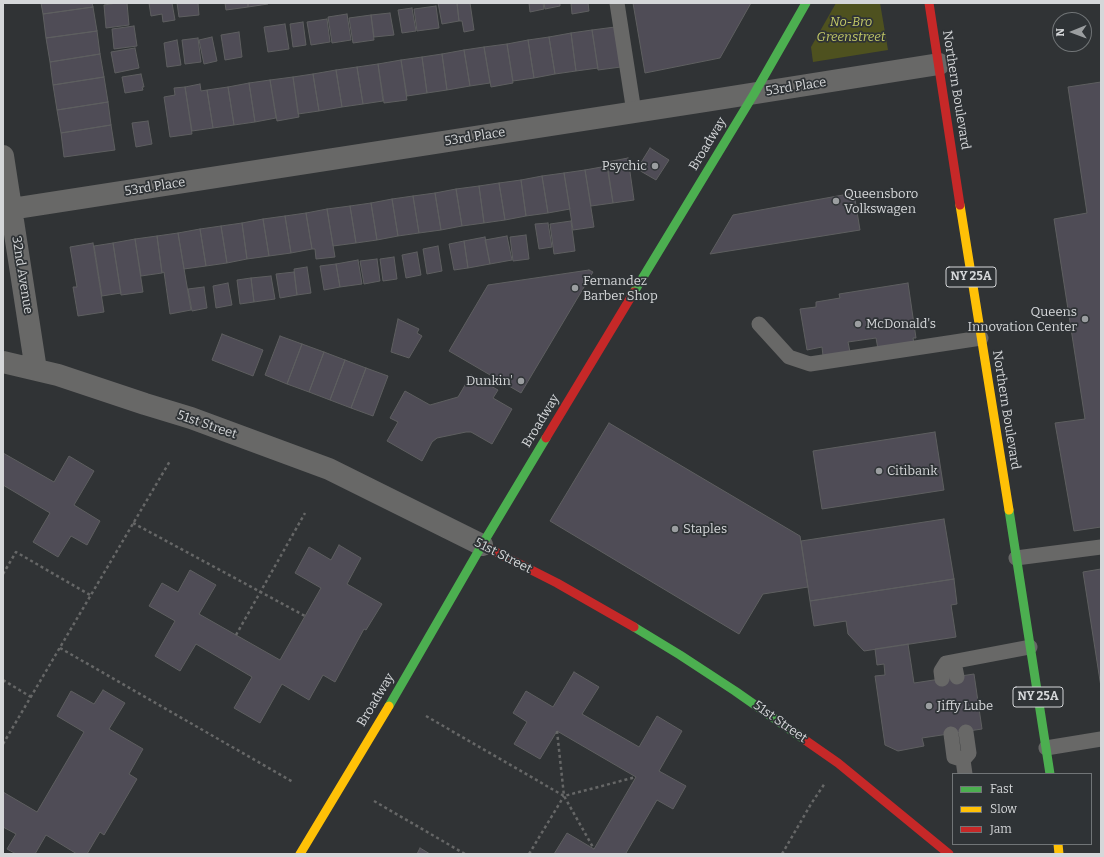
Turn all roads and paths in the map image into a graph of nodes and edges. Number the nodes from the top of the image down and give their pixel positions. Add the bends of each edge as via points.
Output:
1 (617, 3) edge
2 (806, 3) edge
3 (929, 3) edge
4 (939, 64) junction
5 (754, 94) junction
6 (634, 112) junction
7 (3, 156) edge
8 (11, 209) junction
9 (759, 324) dead end
10 (981, 338) junction
11 (3, 362) edge
12 (36, 370) junction
13 (170, 461) dead end
14 (305, 513) dead end
15 (133, 523) junction
16 (482, 545) junction
17 (1101, 547) edge
18 (1016, 558) junction
19 (3, 574) edge
20 (260, 592) junction
21 (90, 595) junction
22 (305, 616) dead end
23 (236, 635) dead end
24 (1030, 647) junction
25 (60, 648) junction
26 (946, 662) junction
27 (957, 677) dead end
28 (942, 679) dead end
29 (3, 680) edge
30 (31, 697) junction
31 (426, 716) dead end
32 (557, 731) dead end
33 (966, 732) dead end
34 (950, 734) dead end
35 (1101, 739) edge
36 (3, 744) edge
37 (1046, 748) junction
38 (838, 763) junction
39 (964, 767) edge
40 (1050, 773) edge
41 (636, 777) dead end
42 (293, 782) dead end
43 (564, 796) junction
44 (374, 801) dead end
45 (594, 849) dead end
46 (300, 854) edge
47 (465, 854) edge
48 (529, 854) edge
49 (782, 854) edge
50 (949, 854) edge

1 - 6 lane
2 - 5 main road, Broadway
3 - 4 main road, Northern Boulevard / NY 25A
4 - 5 street, 53rd Place
4 - 10 main road, Northern Boulevard / NY 25A
5 - 6 street, 53rd Place
5 - 16 main road, Broadway
6 - 8 street, 53rd Place
7 - 8 street, 32nd Avenue
8 - 12 street, 32nd Avenue
9 - 10 lane via 789,357 810,364
10 - 18 main road, Northern Boulevard / NY 25A
11 - 12 street, 51st Street
12 - 16 street, 51st Street via 191,418 329,469
13 - 15 path
14 - 20 path
15 - 20 path
15 - 21 path
16 - 38 main road, 51st Street via 557,583 680,655
16 - 46 main road, Broadway
17 - 18 lane
18 - 24 main road, Northern Boulevard / NY 25A
19 - 21 path via 16,552
20 - 22 path
20 - 23 path
21 - 25 path
24 - 26 lane
24 - 37 main road, Northern Boulevard / NY 25A
25 - 30 path
25 - 42 path
26 - 27 lane via 955,667
26 - 28 lane via 941,671
29 - 30 path
30 - 36 path
31 - 43 path
32 - 43 path
33 - 39 lane via 969,754
34 - 39 lane via 954,757
35 - 37 lane
37 - 40 main road, Northern Boulevard / NY 25A
38 - 49 path
38 - 50 main road, 51st Street
41 - 43 path
43 - 45 path
43 - 48 path
44 - 47 path

